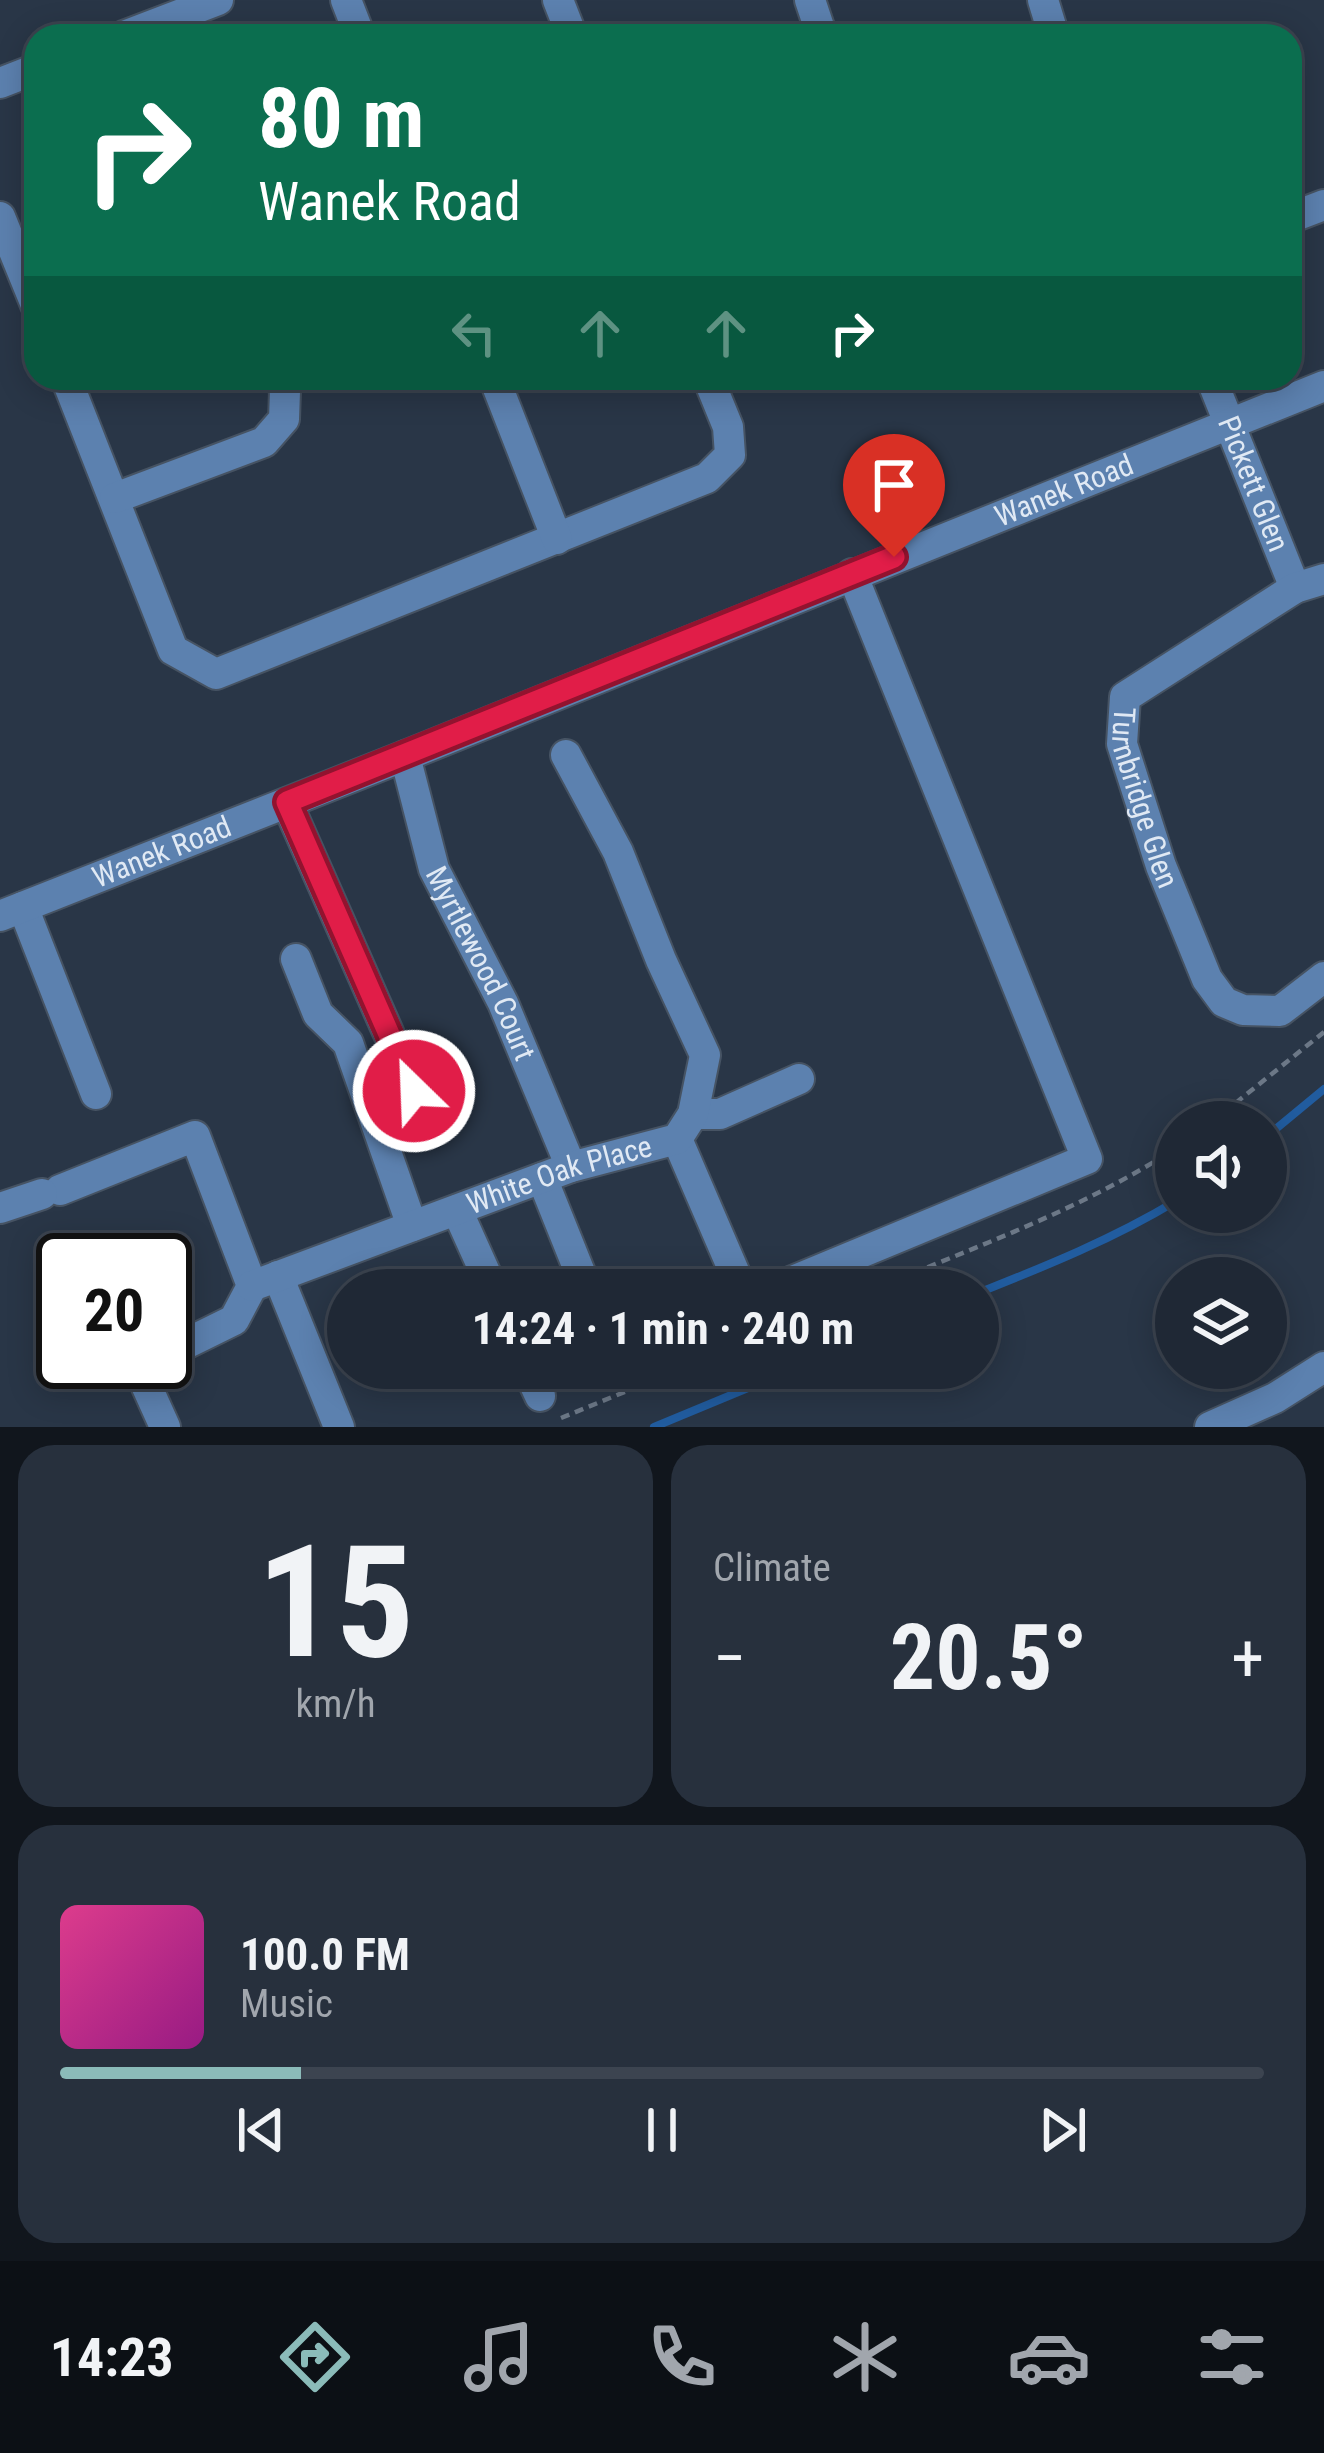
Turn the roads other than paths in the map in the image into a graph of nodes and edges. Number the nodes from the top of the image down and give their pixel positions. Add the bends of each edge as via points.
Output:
1 (218, 0) edge
2 (155, 24) edge
3 (0, 217) edge
4 (24, 276) edge
5 (1324, 386) edge
6 (71, 390) edge
7 (285, 390) edge
8 (499, 390) edge
9 (713, 390) edge
10 (1216, 390) edge
11 (1229, 424) junction
12 (115, 498) junction
13 (557, 539) junction
14 (852, 574) junction
15 (1309, 583) edge
16 (566, 755) dead end
17 (405, 756) junction
18 (287, 802) junction
19 (11, 911) edge
20 (296, 958) dead end
21 (1324, 977) edge
22 (799, 1079) dead end
23 (414, 1091) dead end
24 (96, 1094) dead end
25 (685, 1126) junction
26 (571, 1167) junction
27 (542, 1178) junction
28 (0, 1208) edge
29 (458, 1210) junction
30 (412, 1226) junction
31 (484, 1269) edge
32 (579, 1269) edge
33 (735, 1269) edge
34 (822, 1269) edge
35 (265, 1281) junction
36 (192, 1341) edge
37 (1323, 1369) edge
38 (148, 1389) edge
39 (165, 1427) edge
40 (339, 1427) edge
41 (1210, 1427) edge

1 - 2 street
3 - 4 street
5 - 11 street, Wanek Road
6 - 12 street
7 - 12 street via 284,419 264,442
8 - 13 street
9 - 13 street via 730,455 707,478
10 - 11 street, Pickett Glen
11 - 14 street, Wanek Road
11 - 15 street, Pickett Glen
12 - 13 street via 173,650 216,674
14 - 17 street, Wanek Road
14 - 34 street via 1087,1159
15 - 21 street, Turnbridge Glen via 1125,697 1122,744 1161,866 1207,980 1224,1002 1280,1011
16 - 25 street via 618,852 705,1055
17 - 18 street, Wanek Road
17 - 26 street, Myrtlewood Court via 434,869 503,1003
18 - 19 street, Wanek Road
18 - 23 street
19 - 24 street
20 - 30 street via 318,1014 348,1043
22 - 25 street, White Oak Place
25 - 26 street, White Oak Place
25 - 33 street
26 - 27 street, White Oak Place
27 - 29 street, White Oak Place
27 - 32 street
28 - 35 street via 195,1136
29 - 30 street, White Oak Place
29 - 31 street
30 - 35 street, White Oak Place
35 - 36 street via 234,1320
35 - 40 street
37 - 41 street
38 - 39 street

